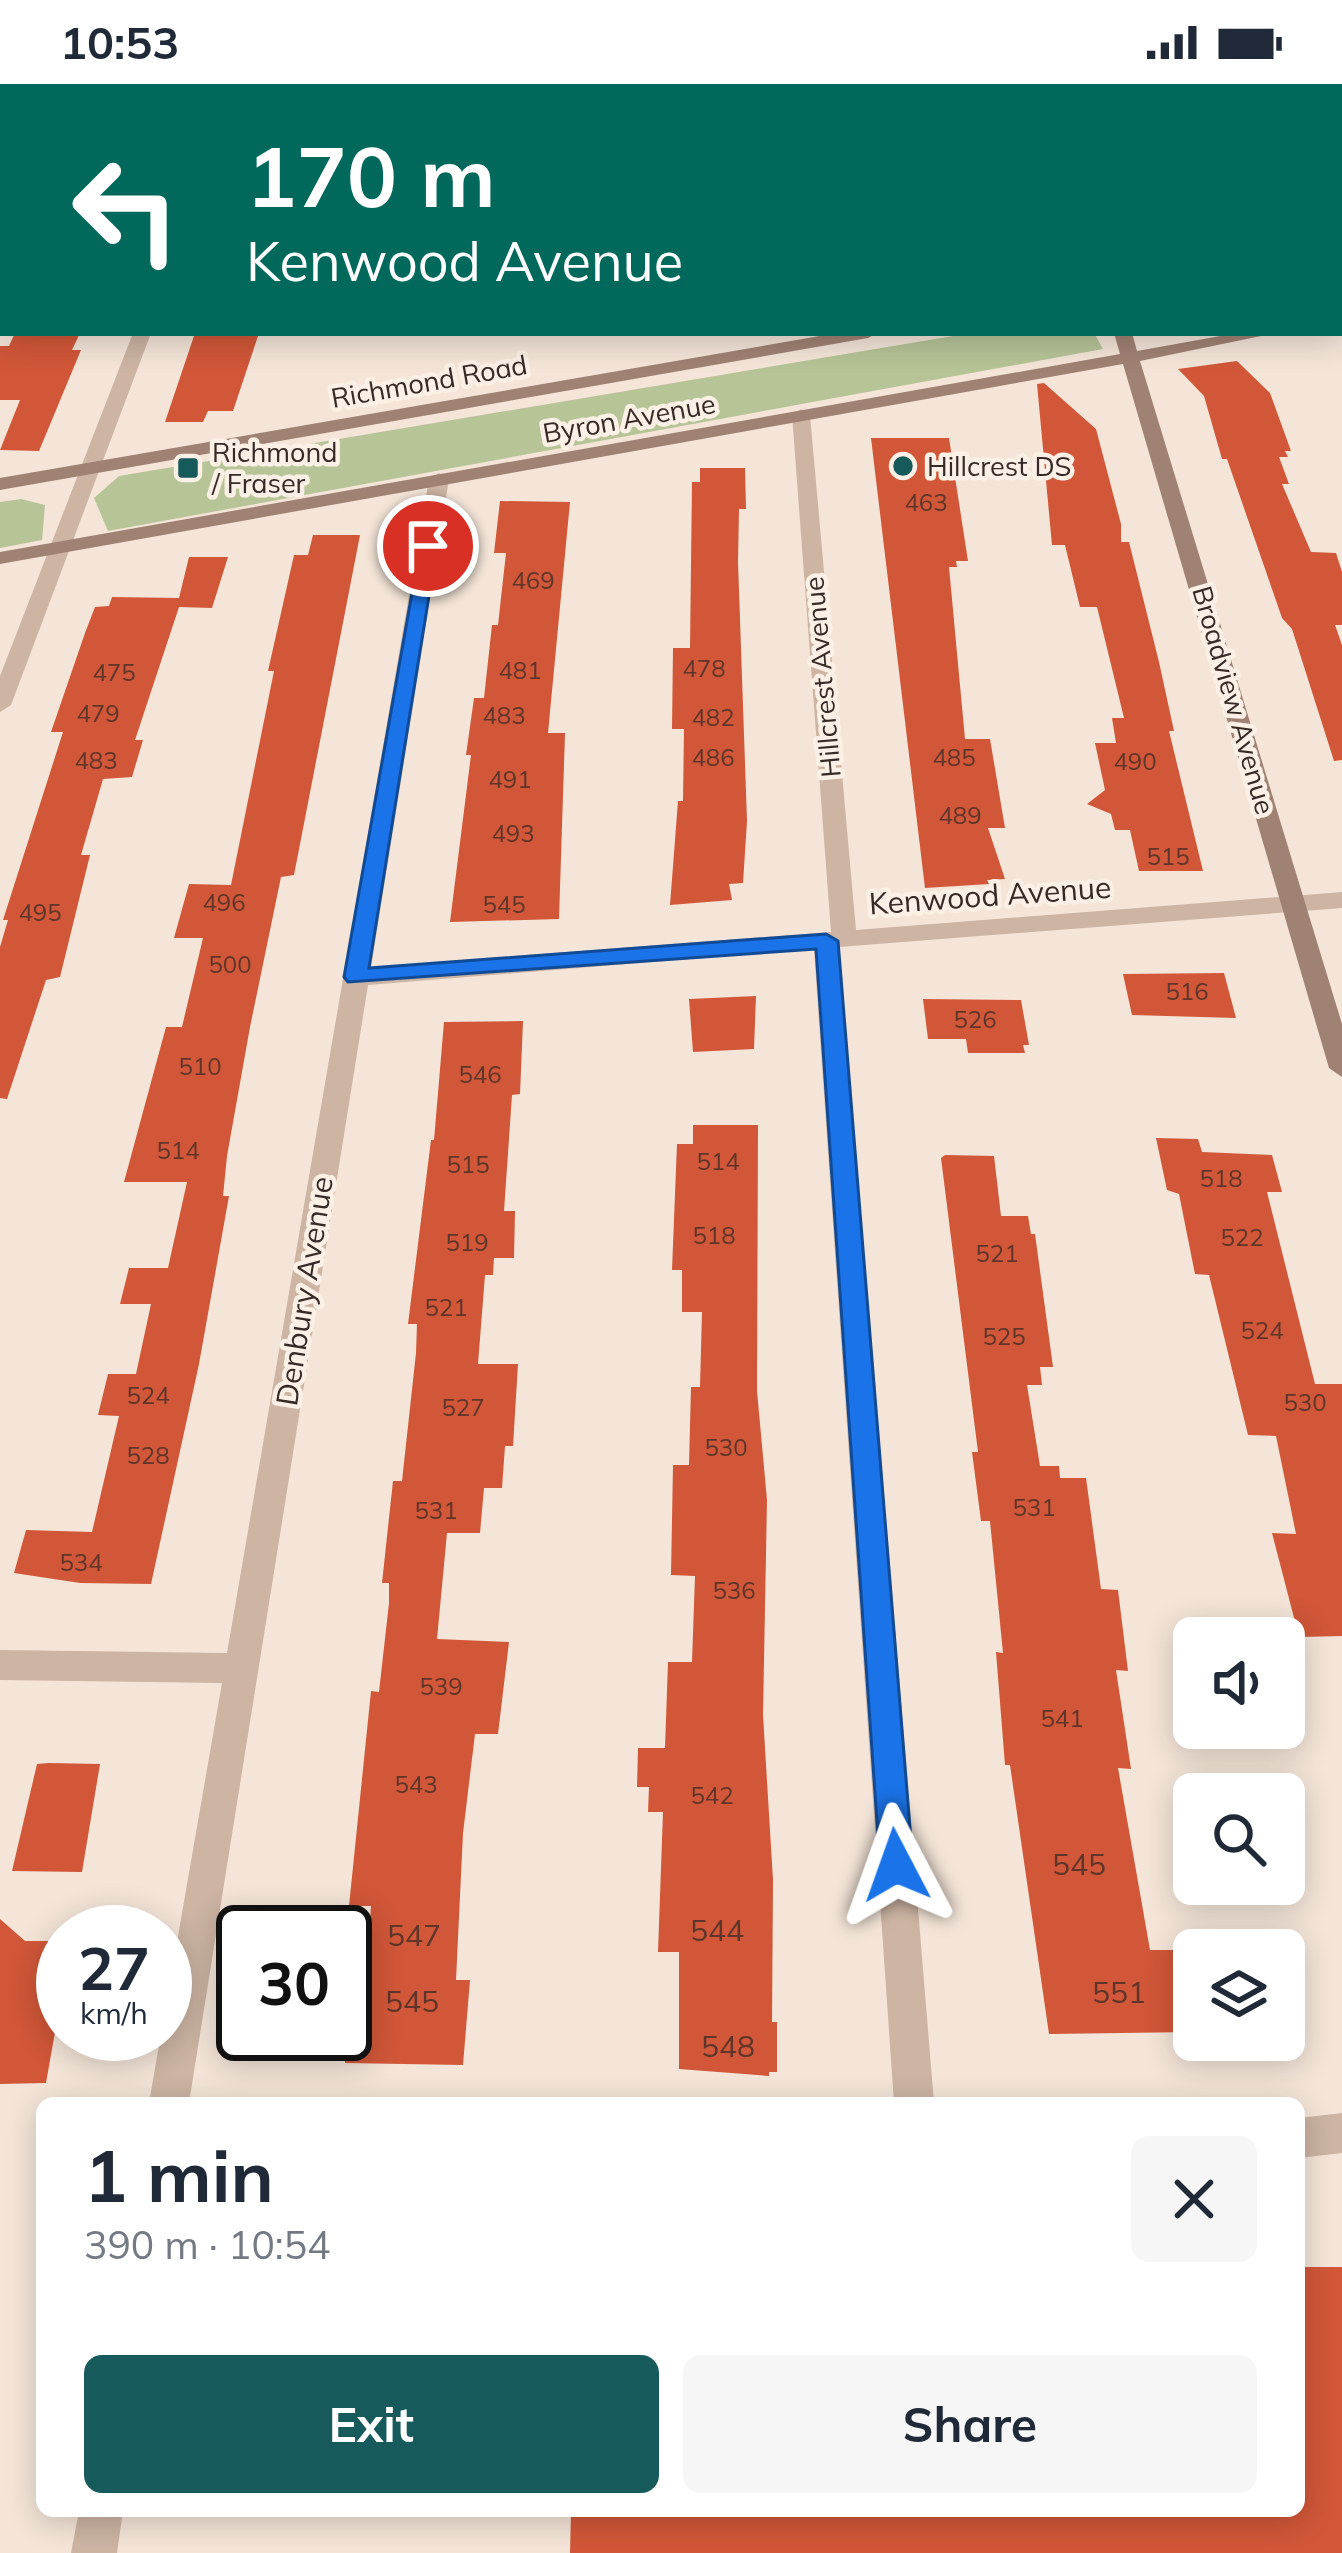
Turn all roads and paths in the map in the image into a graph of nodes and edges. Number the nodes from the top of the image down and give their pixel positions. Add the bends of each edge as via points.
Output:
1 (141, 336) edge
2 (851, 336) edge
3 (1229, 336) edge
4 (1129, 344) edge
5 (801, 415) junction
6 (90, 468) junction
7 (439, 479) junction
8 (0, 484) edge
9 (61, 546) junction
10 (0, 557) edge
11 (0, 705) edge
12 (1342, 900) edge
13 (1294, 904) junction
14 (835, 940) junction
15 (356, 977) junction
16 (1342, 1068) edge
17 (0, 1665) edge
18 (242, 1668) junction
19 (170, 2097) edge
20 (914, 2097) edge
21 (1342, 2133) edge
22 (1305, 2137) edge
23 (100, 2517) edge
24 (94, 2553) edge

1 - 6 street
2 - 6 street, Richmond Road
3 - 4 street, Byron Avenue
4 - 5 street, Byron Avenue
4 - 13 street, Broadview Avenue
5 - 7 street, Byron Avenue
5 - 14 street, Hillcrest Avenue
6 - 8 street, Richmond Road
6 - 9 street
7 - 9 street, Byron Avenue
7 - 15 street, Denbury Avenue
9 - 10 street, Byron Avenue
9 - 11 street
12 - 13 street, Kenwood Avenue
13 - 14 street, Kenwood Avenue
13 - 16 street, Broadview Avenue
14 - 15 street, Kenwood Avenue
14 - 20 street, Hillcrest Avenue
15 - 18 street, Denbury Avenue
17 - 18 street
18 - 19 street, Denbury Avenue
21 - 22 street
23 - 24 street

